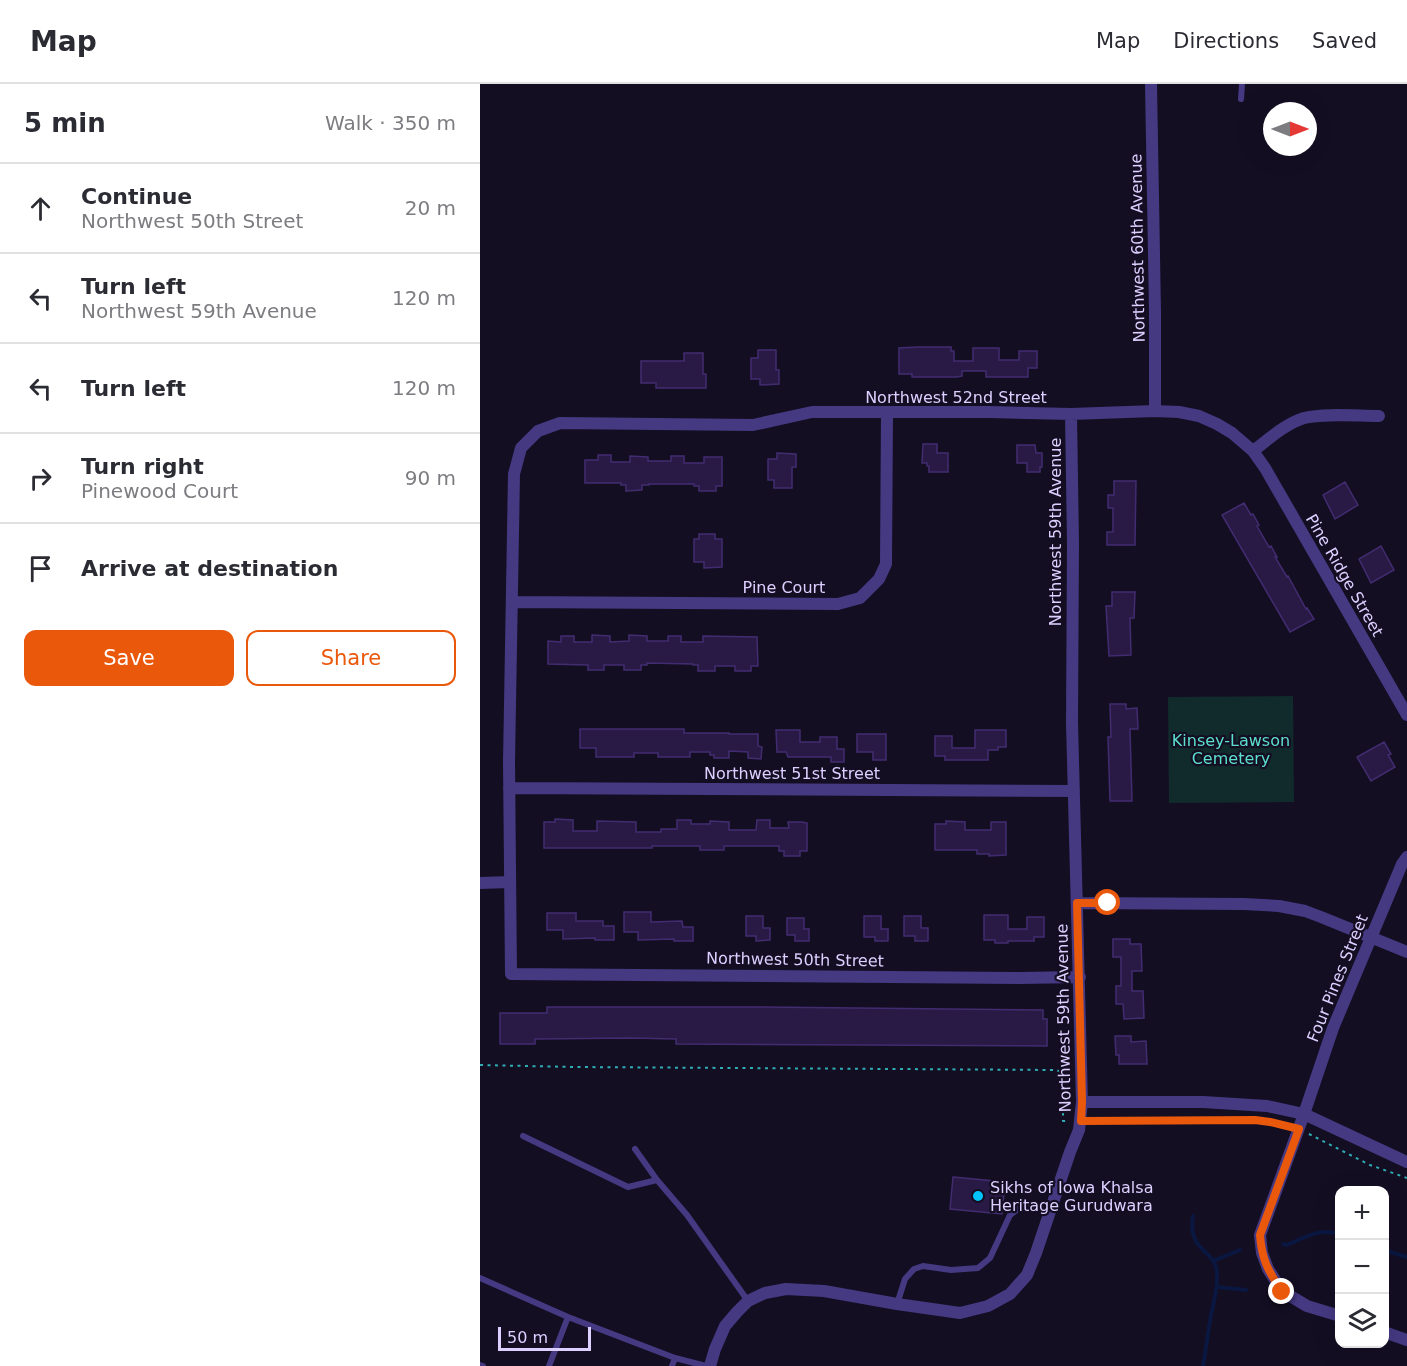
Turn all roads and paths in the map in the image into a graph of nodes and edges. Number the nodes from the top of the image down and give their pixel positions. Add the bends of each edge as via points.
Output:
1 (1151, 84) edge
2 (1242, 84) edge
3 (1241, 99) dead end
4 (1155, 411) junction
5 (887, 413) junction
6 (1071, 414) junction
7 (1379, 416) dead end
8 (1253, 451) junction
9 (512, 602) junction
10 (1407, 715) edge
11 (509, 788) junction
12 (1074, 791) junction
13 (1407, 857) edge
14 (510, 882) junction
15 (480, 883) edge
16 (1077, 903) junction
17 (1371, 937) junction
18 (1407, 952) edge
19 (1080, 977) junction
20 (480, 1065) edge
21 (1082, 1102) junction
22 (1304, 1114) junction
23 (1081, 1121) junction
24 (1299, 1129) junction
25 (523, 1136) dead end
26 (635, 1149) dead end
27 (1407, 1162) edge
28 (1407, 1178) edge
29 (657, 1180) junction
30 (1050, 1212) junction
31 (480, 1278) edge
32 (748, 1300) junction
33 (897, 1304) junction
34 (1335, 1314) edge
35 (568, 1317) junction
36 (1389, 1334) edge
37 (1407, 1340) edge
38 (675, 1358) junction
39 (549, 1366) edge
40 (672, 1366) edge
41 (708, 1366) edge

1 - 4 street, Northwest 60th Avenue
2 - 3 lane
4 - 6 street, Northwest 52nd Street
4 - 8 street, Northwest 52nd Street via 1199,416 1232,433
5 - 6 street, Northwest 52nd Street
5 - 9 street, Northwest 52nd Street via 812,412 753,425 560,423 538,430 521,448 514,474
5 - 9 street, Pine Court via 886,564 879,579 860,598 838,604
6 - 12 street, Northwest 59th Avenue
7 - 8 street via 1304,418
8 - 10 street, Pine Ridge Street
9 - 11 street
11 - 12 street, Northwest 51st Street
11 - 14 street
12 - 16 street, Northwest 59th Avenue
13 - 17 street, Four Pines Street
14 - 15 street
14 - 19 street, Northwest 50th Street via 511,974
16 - 17 street via 1271,904 1305,911
16 - 19 street, Northwest 59th Avenue
17 - 18 street
17 - 22 street, Four Pines Street via 1333,1028
19 - 21 street, Northwest 59th Avenue
20 - 23 path via 1056,1070 1063,1076 1063,1121
21 - 22 street via 1203,1102 1267,1106
21 - 23 street, Northwest 59th Avenue
22 - 24 street, Four Pines Street
22 - 27 street
23 - 24 path via 1255,1120
23 - 30 street, Northwest 59th Avenue
24 - 28 path via 1370,1165
24 - 34 street, Four Pines Street via 1260,1235 1262,1253 1282,1292 1307,1306
25 - 29 lane via 628,1187
26 - 29 lane
29 - 32 lane
30 - 33 street, Northwest 59th Avenue via 1027,1275 1010,1294 988,1306 960,1313
30 - 33 lane via 1022,1206 1010,1215 990,1258 978,1268 914,1269 905,1279
31 - 35 lane
32 - 33 street, Northwest 59th Avenue via 788,1289
32 - 41 street via 725,1326
35 - 38 lane
35 - 39 lane
36 - 37 street
38 - 40 lane
38 - 41 lane

